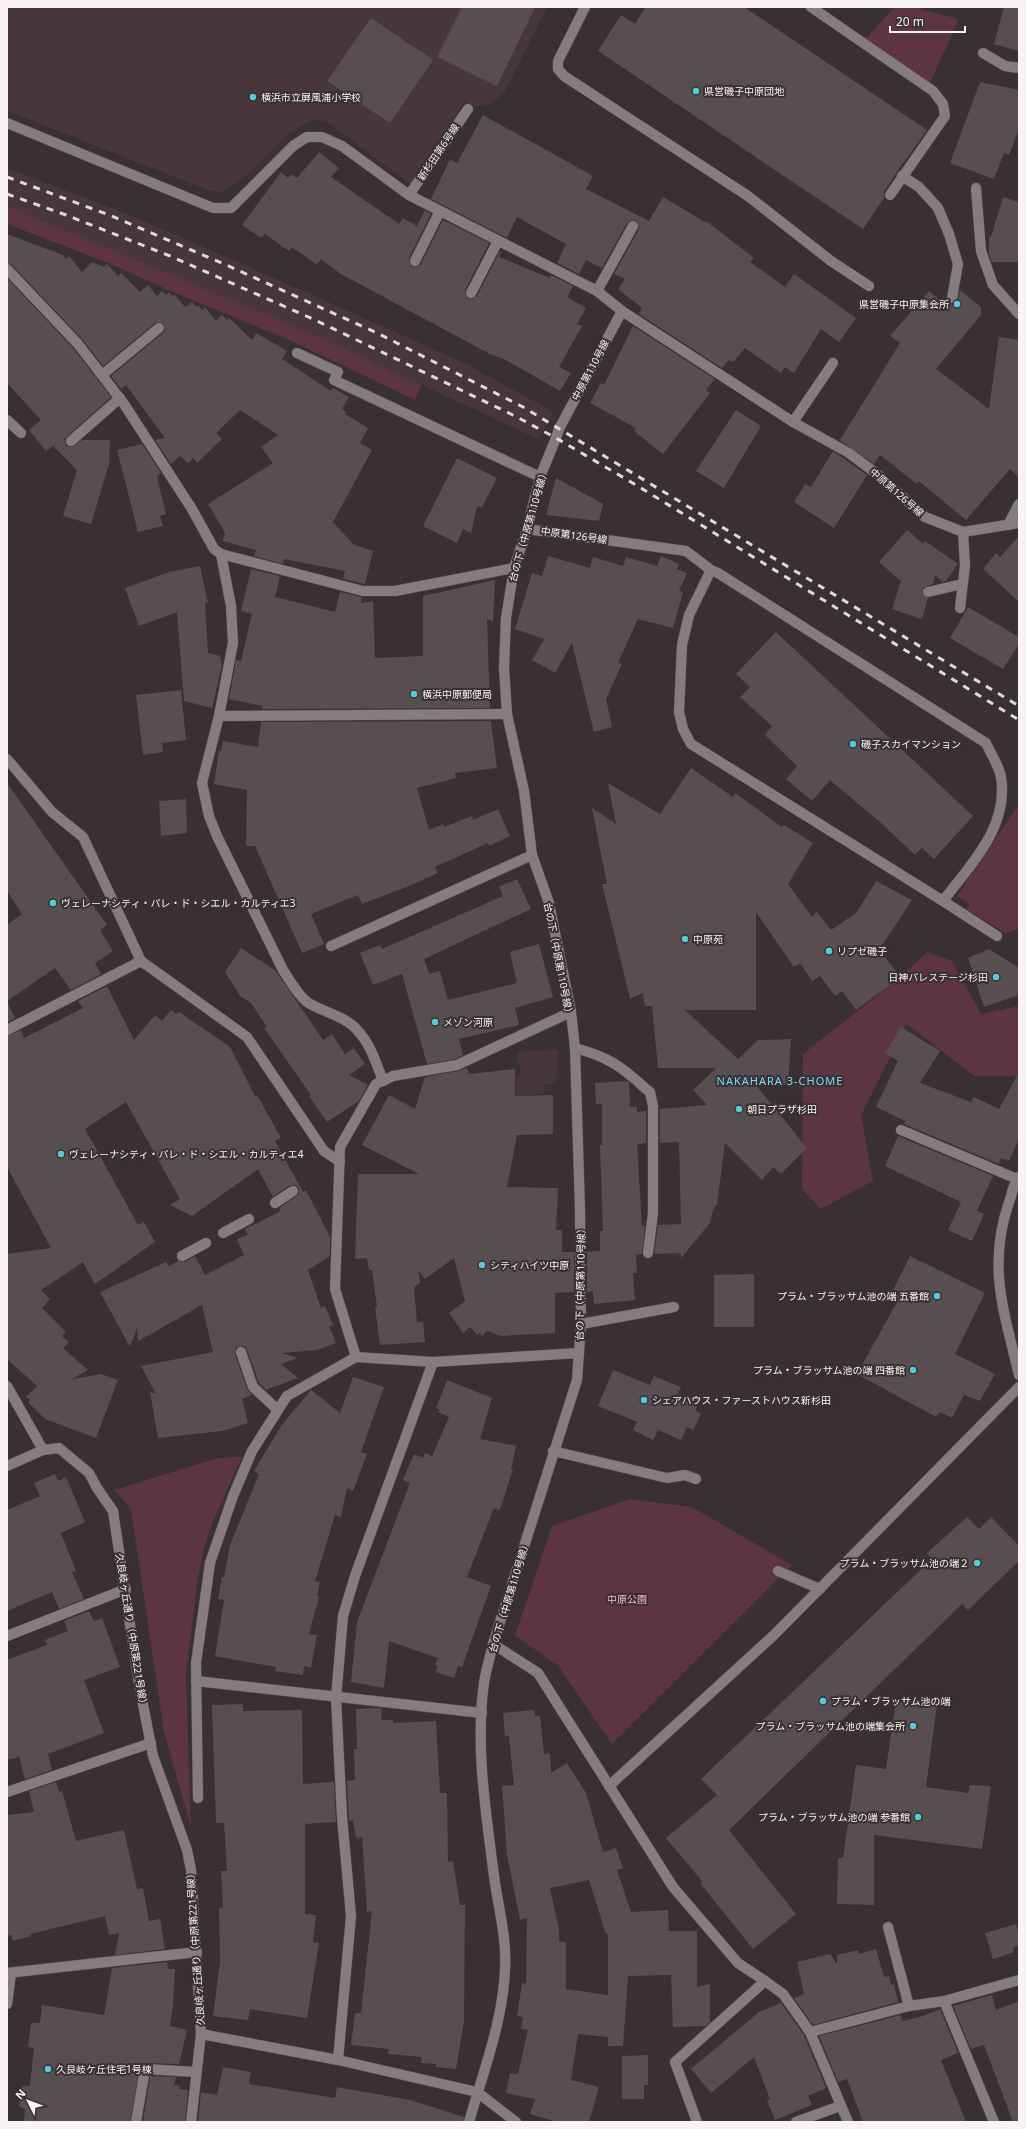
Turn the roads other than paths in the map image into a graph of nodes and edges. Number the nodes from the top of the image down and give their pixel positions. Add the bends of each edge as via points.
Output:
1 (585, 7) edge
2 (811, 7) edge
3 (983, 53) dead end
4 (1019, 68) edge
5 (468, 109) dead end
6 (7, 124) edge
7 (902, 176) junction
8 (976, 188) dead end
9 (409, 195) junction
10 (890, 195) dead end
11 (440, 211) junction
12 (633, 226) dead end
13 (498, 241) junction
14 (415, 262) dead end
15 (7, 269) edge
16 (868, 286) dead end
17 (597, 291) junction
18 (472, 293) dead end
19 (952, 298) dead end
20 (622, 311) junction
21 (1019, 314) edge
22 (159, 328) dead end
23 (297, 353) dead end
24 (833, 363) dead end
25 (102, 375) junction
26 (120, 398) junction
27 (7, 420) edge
28 (792, 422) junction
29 (21, 433) dead end
30 (557, 434) joint
31 (71, 441) dead end
32 (540, 478) junction
33 (1019, 504) edge
34 (1019, 523) edge
35 (1008, 525) junction
36 (527, 529) junction
37 (963, 532) junction
38 (221, 554) junction
39 (514, 568) junction
40 (711, 570) junction
41 (962, 584) junction
42 (928, 592) dead end
43 (960, 608) dead end
44 (507, 714) junction
45 (219, 716) junction
46 (7, 759) edge
47 (532, 855) junction
48 (943, 901) junction
49 (997, 936) dead end
50 (331, 946) dead end
51 (141, 961) junction
52 (571, 1012) junction
53 (7, 1030) edge
54 (575, 1048) junction
55 (383, 1081) junction
56 (902, 1130) dead end
57 (340, 1162) junction
58 (1018, 1178) edge
59 (293, 1192) dead end
60 (275, 1202) dead end
61 (249, 1218) dead end
62 (223, 1233) dead end
63 (206, 1243) dead end
64 (648, 1253) dead end
65 (182, 1256) dead end
66 (674, 1307) dead end
67 (580, 1324) junction
68 (241, 1352) dead end
69 (578, 1353) junction
70 (356, 1357) junction
71 (433, 1362) junction
72 (1019, 1375) edge
73 (7, 1386) edge
74 (1019, 1387) edge
75 (277, 1409) junction
76 (43, 1450) junction
77 (553, 1451) junction
78 (7, 1466) edge
79 (696, 1480) dead end
80 (778, 1571) dead end
81 (126, 1589) junction
82 (820, 1589) junction
83 (7, 1636) edge
84 (492, 1644) junction
85 (196, 1682) junction
86 (336, 1698) junction
87 (482, 1713) junction
88 (151, 1743) junction
89 (609, 1786) junction
90 (7, 1792) edge
91 (198, 1798) dead end
92 (888, 1927) dead end
93 (197, 1952) junction
94 (9, 1973) edge
95 (1019, 1980) edge
96 (765, 1981) junction
97 (944, 2001) junction
98 (7, 2004) edge
99 (909, 2006) junction
100 (810, 2032) junction
101 (201, 2034) junction
102 (338, 2060) junction
103 (196, 2072) junction
104 (477, 2092) junction
105 (840, 2106) junction
106 (136, 2122) edge
107 (191, 2122) edge
108 (469, 2122) edge
109 (516, 2122) edge
110 (697, 2122) edge
111 (796, 2122) edge
112 (848, 2122) edge
113 (994, 2122) edge

1 - 16 street via 558,61 558,70 564,76 748,196 831,261
2 - 7 street via 933,91 943,104 945,116
3 - 4 street via 1005,66
5 - 9 street, 新杉田第6号線
6 - 9 street, 中原第126号線 via 213,208 231,208 293,146 307,137 322,137 342,146
7 - 10 street
7 - 19 street via 919,187 938,208 949,234 958,264
8 - 21 street via 983,258 993,285
9 - 11 street, 中原第126号線
11 - 13 street, 中原第126号線
11 - 14 street
12 - 17 street
13 - 17 street, 中原第126号線
13 - 18 street
15 - 25 street via 78,344
17 - 20 street, 中原第126号線
20 - 28 street, 中原第126号線
20 - 30 street, 中原第110号線
22 - 25 street
23 - 32 street via 338,372 334,380
24 - 28 street
25 - 26 street
26 - 31 street
26 - 38 street via 192,509 214,550
27 - 29 street
28 - 37 street, 中原第126号線 via 849,453 925,517
30 - 32 street, 台の下（中原第110号線）
32 - 36 street, 台の下（中原第110号線）
33 - 35 street
34 - 35 street
35 - 37 street
36 - 39 street, 台の下（中原第110号線）
36 - 40 street, 中原第126号線 via 686,551
37 - 41 street
38 - 39 street via 363,591 395,591
38 - 45 street via 231,606 233,643
39 - 44 street, 台の下（中原第110号線） via 506,618 504,668
40 - 48 street via 689,615 682,645 679,712 683,729 691,744
40 - 48 street, 中原第126号線 via 986,743 1001,776 999,815 991,836
41 - 42 street
41 - 43 street
44 - 45 street
44 - 47 street, 台の下（中原第110号線） via 524,790
45 - 55 street via 202,783 209,816 217,836 294,989 308,1002 329,1011 358,1030 370,1048
46 - 51 street via 52,812 83,836
47 - 50 street
47 - 52 street, 台の下（中原第110号線） via 549,903
48 - 49 street
51 - 53 street
51 - 57 street via 247,1037 324,1151
52 - 54 street, 台の下（中原第110号線）
52 - 55 street via 457,1065 394,1076
54 - 64 street via 601,1055 650,1092 653,1106 653,1213
54 - 67 street, 台の下（中原第110号線） via 580,1210
55 - 57 street via 376,1084 340,1147
56 - 58 street
57 - 70 street via 335,1289
58 - 72 street via 1001,1226 997,1266 1001,1299
59 - 60 street
61 - 62 street
63 - 65 street
66 - 67 street
67 - 69 street, 台の下（中原第110号線）
68 - 75 street via 253,1387
69 - 71 street
69 - 77 street, 台の下（中原第110号線） via 577,1380
70 - 71 street
70 - 75 street via 287,1396
71 - 86 street via 345,1610
73 - 76 street
74 - 82 street
75 - 85 street via 252,1451 210,1563 196,1663
76 - 78 street, 久良岐ヶ丘通り（中原第221号線）
76 - 81 street, 久良岐ヶ丘通り（中原第221号線） via 59,1448 89,1473 113,1511
77 - 79 street via 667,1478 685,1475
77 - 84 street, 台の下（中原第110号線）
80 - 82 street
81 - 83 street
81 - 88 street, 久良岐ヶ丘通り（中原第221号線） via 139,1684
82 - 89 street
84 - 87 street, 台の下（中原第110号線） via 484,1683
84 - 89 street via 538,1673
85 - 86 street
85 - 91 street
86 - 87 street
86 - 102 street via 342,1817 352,1916
87 - 104 street, 台の下（中原第110号線） via 483,1793 494,1881 504,1929 505,1969 495,2036
88 - 90 street
88 - 93 street, 久良岐ヶ丘通り（中原第221号線） via 153,1756 187,1850 191,1870
89 - 96 street via 673,1887 738,1963
92 - 99 street
93 - 94 street
93 - 101 street, 久良岐ヶ丘通り（中原第221号線）
94 - 98 street
95 - 97 street
96 - 100 street via 784,1994
96 - 110 street via 675,2062
97 - 99 street
97 - 113 street
99 - 100 street
100 - 105 street
101 - 102 street, 久良岐ヶ丘通り（中原第221号線）
101 - 103 street
102 - 104 street, 久良岐ヶ丘通り（中原第221号線）
103 - 106 street via 145,2069
103 - 107 street
104 - 108 street, 台の下（中原第110号線）
104 - 109 street
105 - 111 street
105 - 112 street

